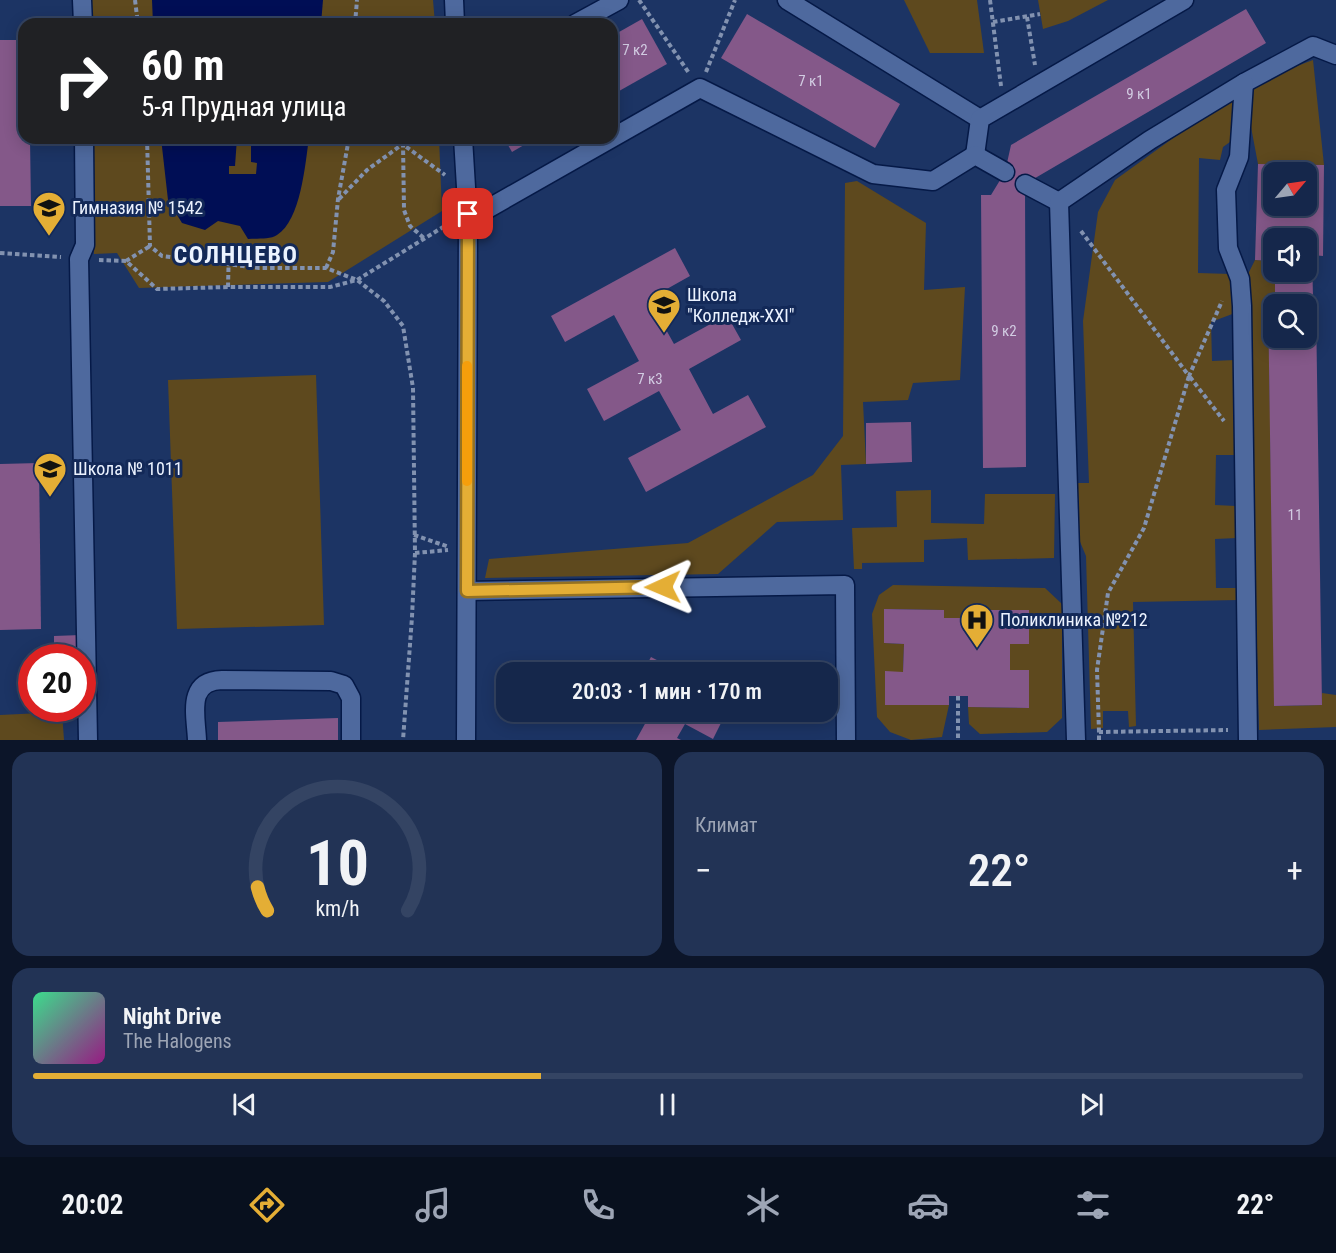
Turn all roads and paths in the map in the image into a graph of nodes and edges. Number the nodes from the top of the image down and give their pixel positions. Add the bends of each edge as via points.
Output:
1 (82, 0) edge
2 (135, 0) edge
3 (357, 0) edge
4 (454, 0) edge
5 (619, 0) edge
6 (639, 0) edge
7 (735, 0) edge
8 (787, 0) edge
9 (990, 0) edge
10 (1184, 0) edge
11 (1041, 14) dead end
12 (1027, 17) junction
13 (82, 18) edge
14 (137, 18) edge
15 (356, 18) edge
16 (455, 18) edge
17 (586, 18) edge
18 (993, 22) junction
19 (1336, 55) edge
20 (1042, 82) junction
21 (1244, 83) junction
22 (700, 88) junction
23 (1005, 104) junction
24 (980, 119) junction
25 (618, 134) edge
26 (84, 144) edge
27 (147, 144) edge
28 (348, 144) edge
29 (402, 144) edge
30 (403, 144) edge
31 (404, 144) edge
32 (463, 144) edge
33 (599, 144) edge
34 (975, 155) junction
35 (1005, 172) dead end
36 (448, 178) dead end
37 (1024, 184) dead end
38 (339, 199) junction
39 (1059, 202) junction
40 (468, 217) junction
41 (1079, 229) dead end
42 (425, 239) junction
43 (150, 246) junction
44 (229, 246) dead end
45 (0, 253) edge
46 (79, 259) junction
47 (126, 261) junction
48 (227, 265) junction
49 (326, 268) junction
50 (357, 280) junction
51 (228, 286) junction
52 (1242, 306) junction
53 (1189, 376) junction
54 (1244, 447) junction
55 (414, 536) junction
56 (415, 553) junction
57 (467, 591) junction
58 (958, 696) dead end
59 (1099, 732) junction
60 (1247, 735) edge
61 (88, 740) edge
62 (197, 740) edge
63 (351, 740) edge
64 (403, 740) edge
65 (466, 740) edge
66 (846, 740) edge
67 (958, 740) edge
68 (1076, 740) edge
69 (1099, 740) edge

1 - 13 street
2 - 14 path
3 - 15 path
4 - 16 street
5 - 17 street
6 - 22 path
7 - 22 path
8 - 24 street
9 - 18 path
10 - 20 street
11 - 12 path
12 - 18 path
12 - 20 path via 1035,66
18 - 23 path
19 - 21 street via 1313,46
20 - 23 street
21 - 39 street
21 - 52 street via 1239,157 1226,190 1228,248 1240,279
22 - 25 street
22 - 34 street via 873,174 933,182
23 - 24 street
24 - 34 street
26 - 46 street via 85,245
27 - 43 path
28 - 38 path
29 - 38 path via 367,170
30 - 42 path via 404,210 410,226
31 - 36 path
32 - 40 street
33 - 40 street
34 - 35 street
37 - 39 street
38 - 49 path via 333,252
39 - 68 street
40 - 42 path
40 - 57 street
41 - 53 path
42 - 50 path
43 - 47 path
43 - 48 path via 162,256
44 - 48 path
45 - 46 path
46 - 47 path
46 - 61 street
47 - 51 path via 157,289
48 - 49 path
48 - 51 path
49 - 50 path
50 - 51 path via 330,287
50 - 55 path via 384,301 404,326 413,388
52 - 53 path via 1222,301
52 - 54 street
53 - 54 path
53 - 59 path via 1144,528 1108,593 1097,670
54 - 60 street
55 - 56 path
55 - 56 path via 456,549
56 - 64 path
57 - 65 street
57 - 66 street via 845,585
58 - 67 path
59 - 60 path
59 - 69 path
62 - 63 street via 197,691 203,684 222,680 332,681 344,685 351,698

